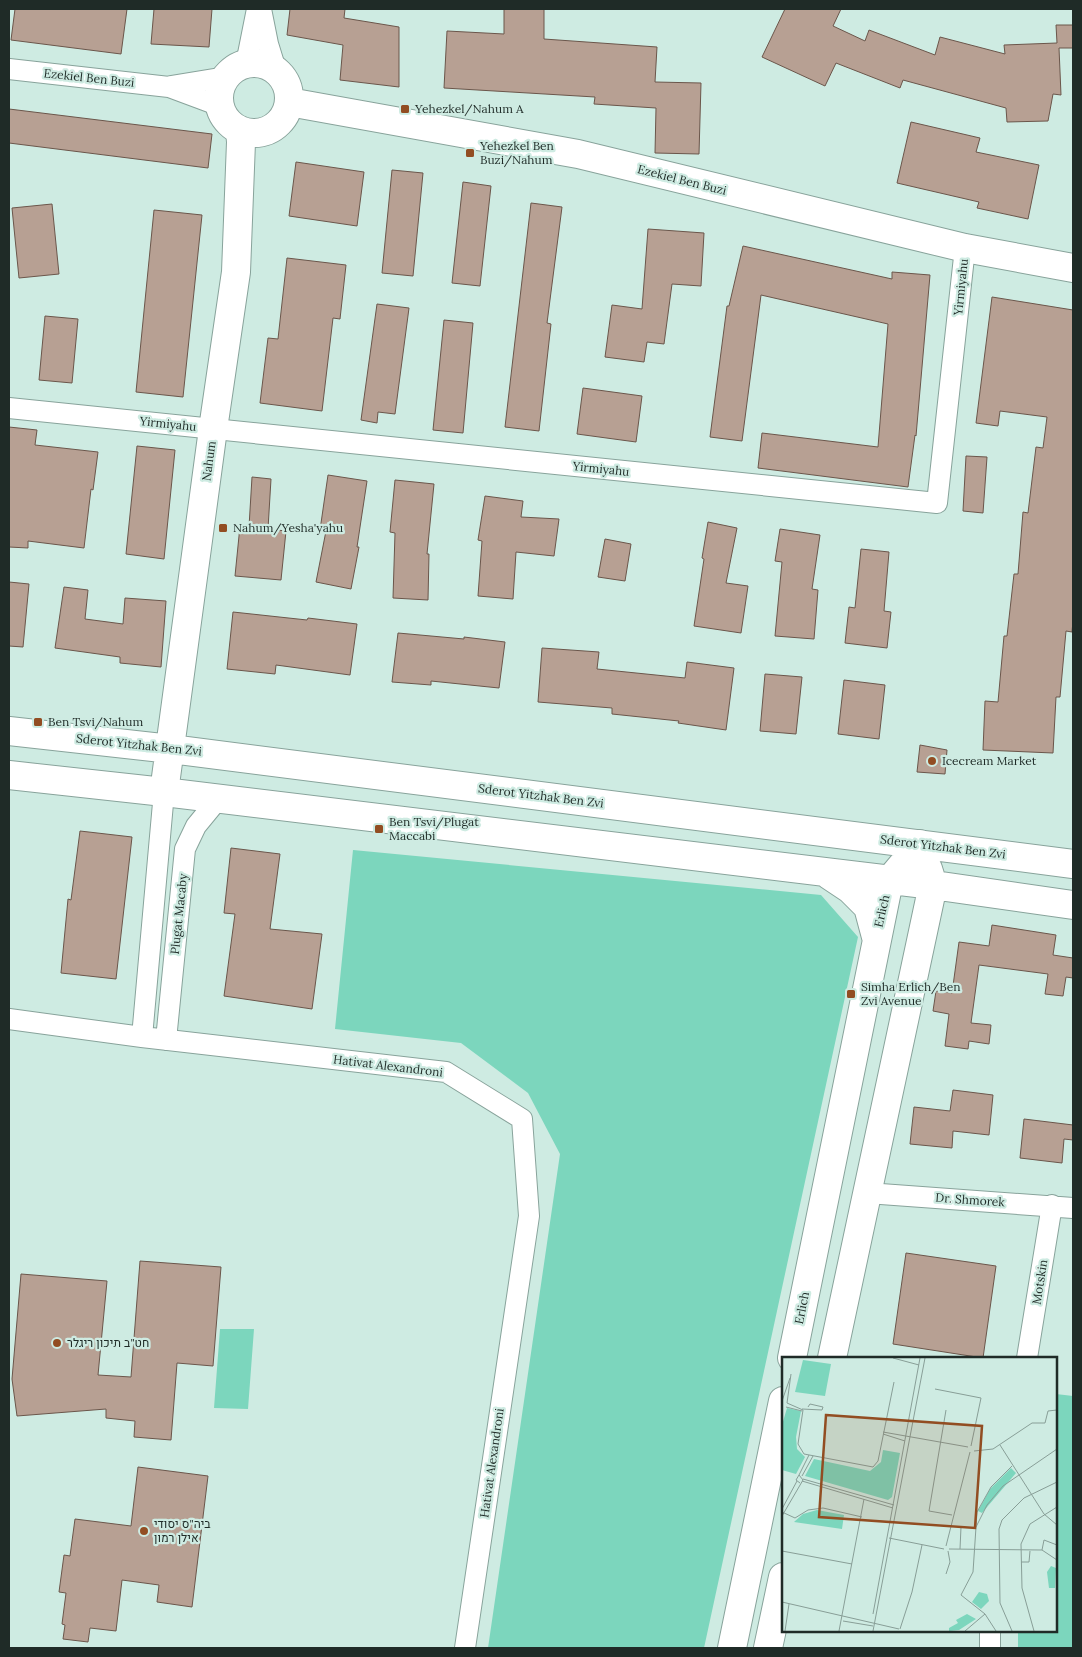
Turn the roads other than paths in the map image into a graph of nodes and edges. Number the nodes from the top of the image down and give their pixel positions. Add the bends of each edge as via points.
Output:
1 (259, 9) edge
2 (9, 68) edge
3 (236, 70) junction
4 (276, 70) junction
5 (169, 87) junction
6 (289, 102) junction
7 (220, 106) junction
8 (240, 130) junction
9 (965, 248) junction
10 (1073, 268) edge
11 (9, 408) edge
12 (213, 429) junction
13 (9, 731) edge
14 (171, 749) junction
15 (9, 775) edge
16 (164, 792) junction
17 (219, 798) junction
18 (920, 844) junction
19 (1073, 864) edge
20 (826, 873) junction
21 (889, 881) junction
22 (933, 886) junction
23 (1073, 904) edge
24 (876, 937) junction
25 (9, 1019) edge
26 (142, 1037) junction
27 (166, 1040) junction
28 (867, 1193) junction
29 (1052, 1205) junction
30 (1073, 1208) edge
31 (792, 1357) edge
32 (832, 1357) edge
33 (1027, 1357) edge
34 (782, 1406) edge
35 (782, 1583) edge
36 (990, 1632) edge
37 (465, 1648) edge
38 (732, 1648) edge
39 (768, 1648) edge
40 (990, 1648) edge

1 - 3 street
1 - 4 street
2 - 5 street, Ezekiel Ben Buzi
3 - 4 street via 257,63
3 - 5 street, Ezekiel Ben Buzi
3 - 7 street via 220,91
4 - 6 street via 287,84
5 - 7 street, Ezekiel Ben Buzi
6 - 8 street via 286,113 272,128 251,133
6 - 9 street, Ezekiel Ben Buzi via 578,154
7 - 8 street via 228,120
8 - 12 street, Nahum via 236,272
9 - 10 street, Ezekiel Ben Buzi
9 - 12 street, Yirmiyahu via 937,503
11 - 12 street, Yirmiyahu
12 - 14 street, Nahum
13 - 14 street, Sderot Yitzhak Ben Zvi
14 - 16 street, Nahum
14 - 18 street, Sderot Yitzhak Ben Zvi
15 - 16 street
16 - 17 street
16 - 26 street, Plugat Macaby
17 - 20 street
17 - 27 street, Plugat Macaby via 196,826 185,849
18 - 19 street, Sderot Yitzhak Ben Zvi
18 - 21 street, Erlich
18 - 22 street
20 - 21 street
20 - 24 street via 850,889 868,907
21 - 22 street
21 - 24 street, Erlich
22 - 23 street
22 - 28 street
24 - 31 street, Erlich
25 - 26 street, Hativat Alexandroni
26 - 27 street, Hativat Alexandroni
27 - 37 street, Hativat Alexandroni via 446,1072 522,1119 529,1216
28 - 29 street, Dr. Shmorek
28 - 32 street
29 - 30 street, Dr. Shmorek
29 - 33 street, Motskin
34 - 38 street
35 - 39 street
36 - 40 street

